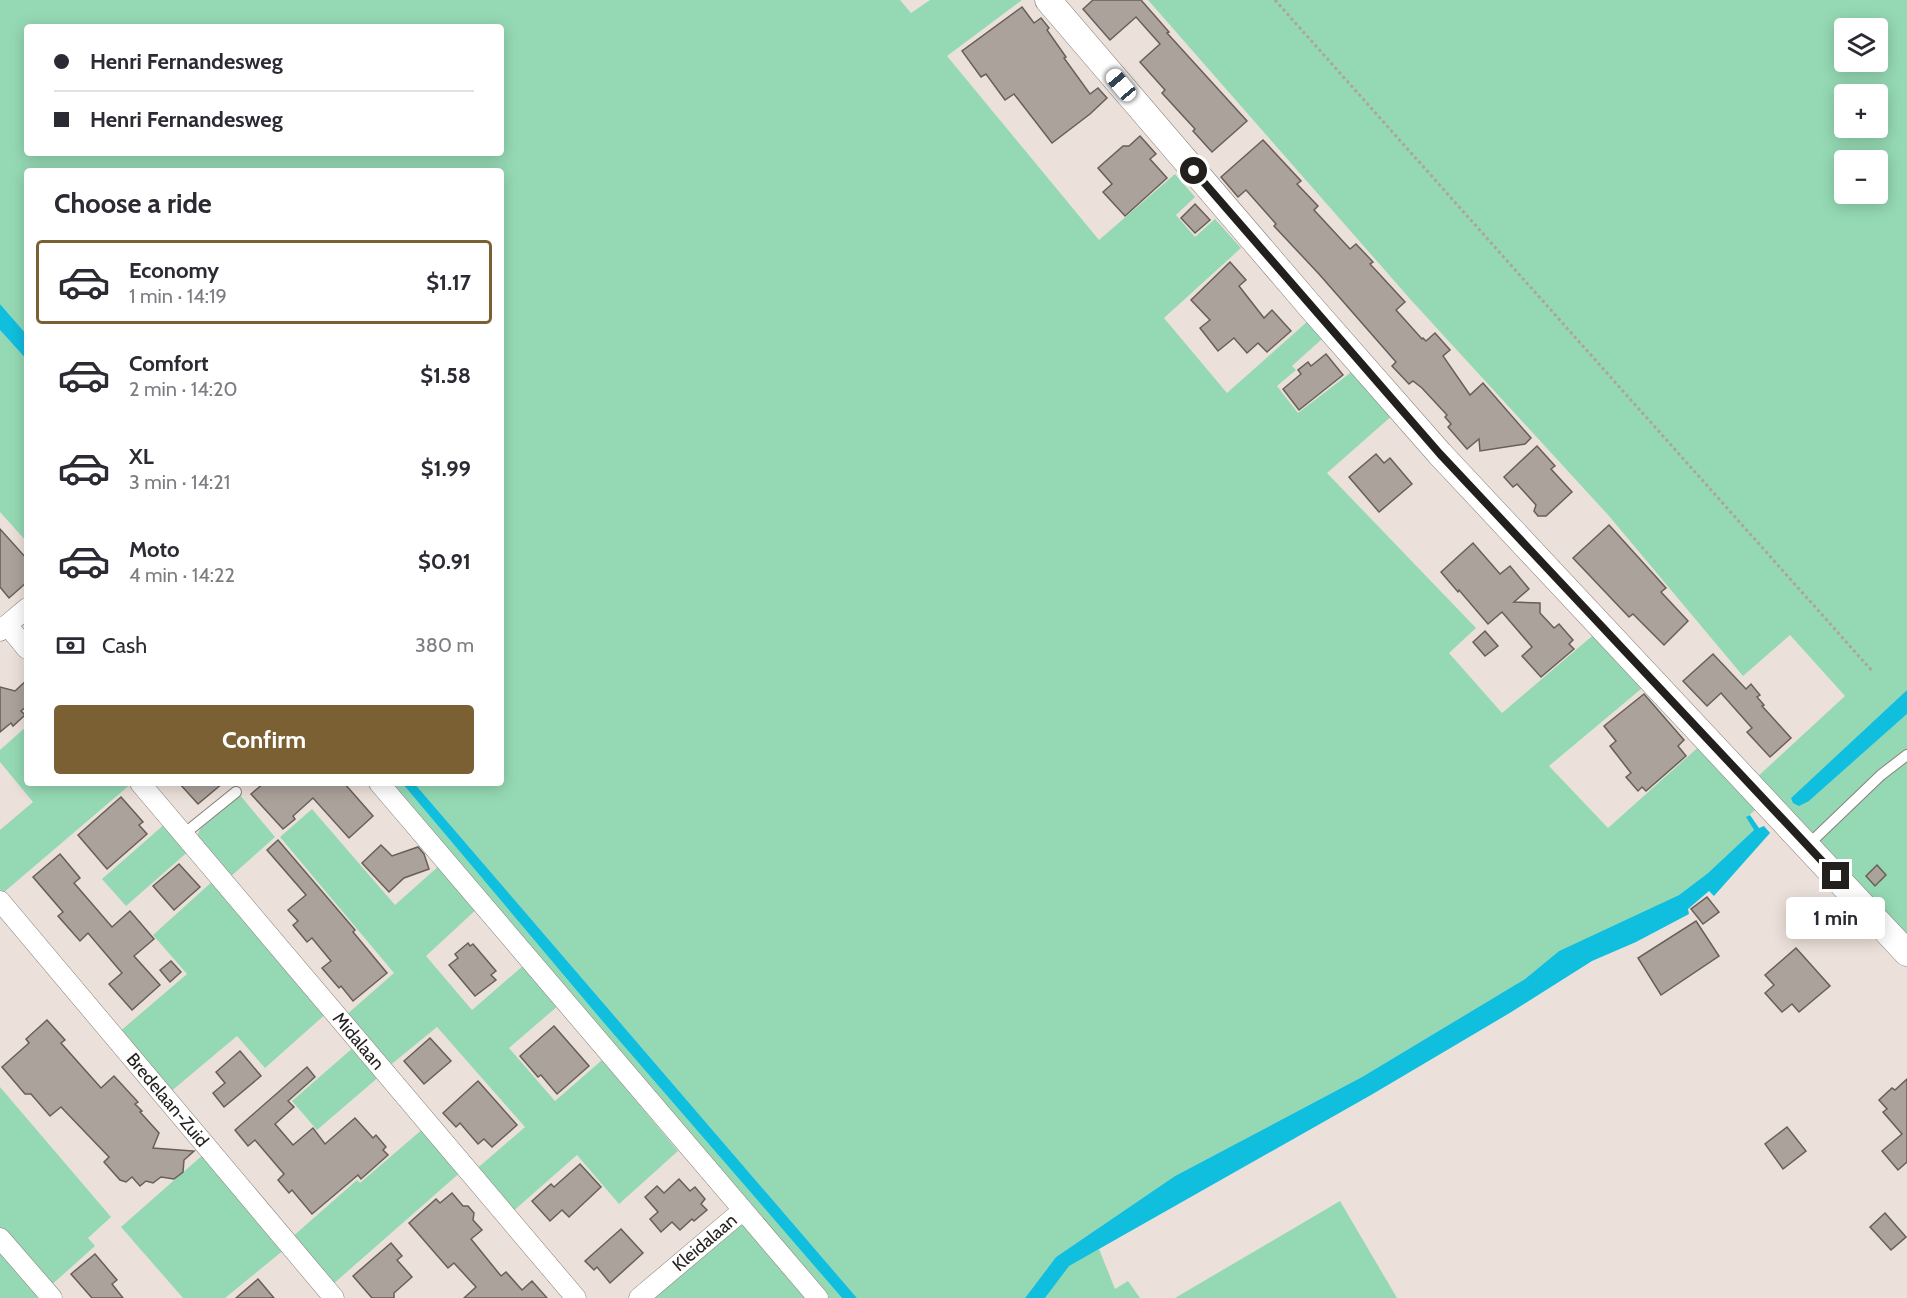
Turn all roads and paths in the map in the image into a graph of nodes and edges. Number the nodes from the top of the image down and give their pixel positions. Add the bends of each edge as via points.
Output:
1 (1048, 0) edge
2 (1275, 0) edge
3 (24, 611) edge
4 (4, 628) edge
5 (24, 646) edge
6 (1873, 672) dead end
7 (1907, 755) edge
8 (144, 786) edge
9 (382, 786) edge
10 (236, 792) dead end
11 (184, 834) junction
12 (1808, 845) junction
13 (0, 901) edge
14 (1907, 953) edge
15 (742, 1211) junction
16 (0, 1238) edge
17 (52, 1298) edge
18 (334, 1298) edge
19 (576, 1298) edge
20 (639, 1298) edge
21 (818, 1298) edge

1 - 12 street via 1440,454
2 - 6 path
3 - 4 street
4 - 5 street
7 - 12 lane via 1881,774
8 - 11 street, Midalaan
9 - 15 street
10 - 11 lane
11 - 19 street, Midalaan
12 - 14 street
13 - 18 street, Bredelaan-Zuid
15 - 20 street, Kleidalaan
15 - 21 street
16 - 17 street

